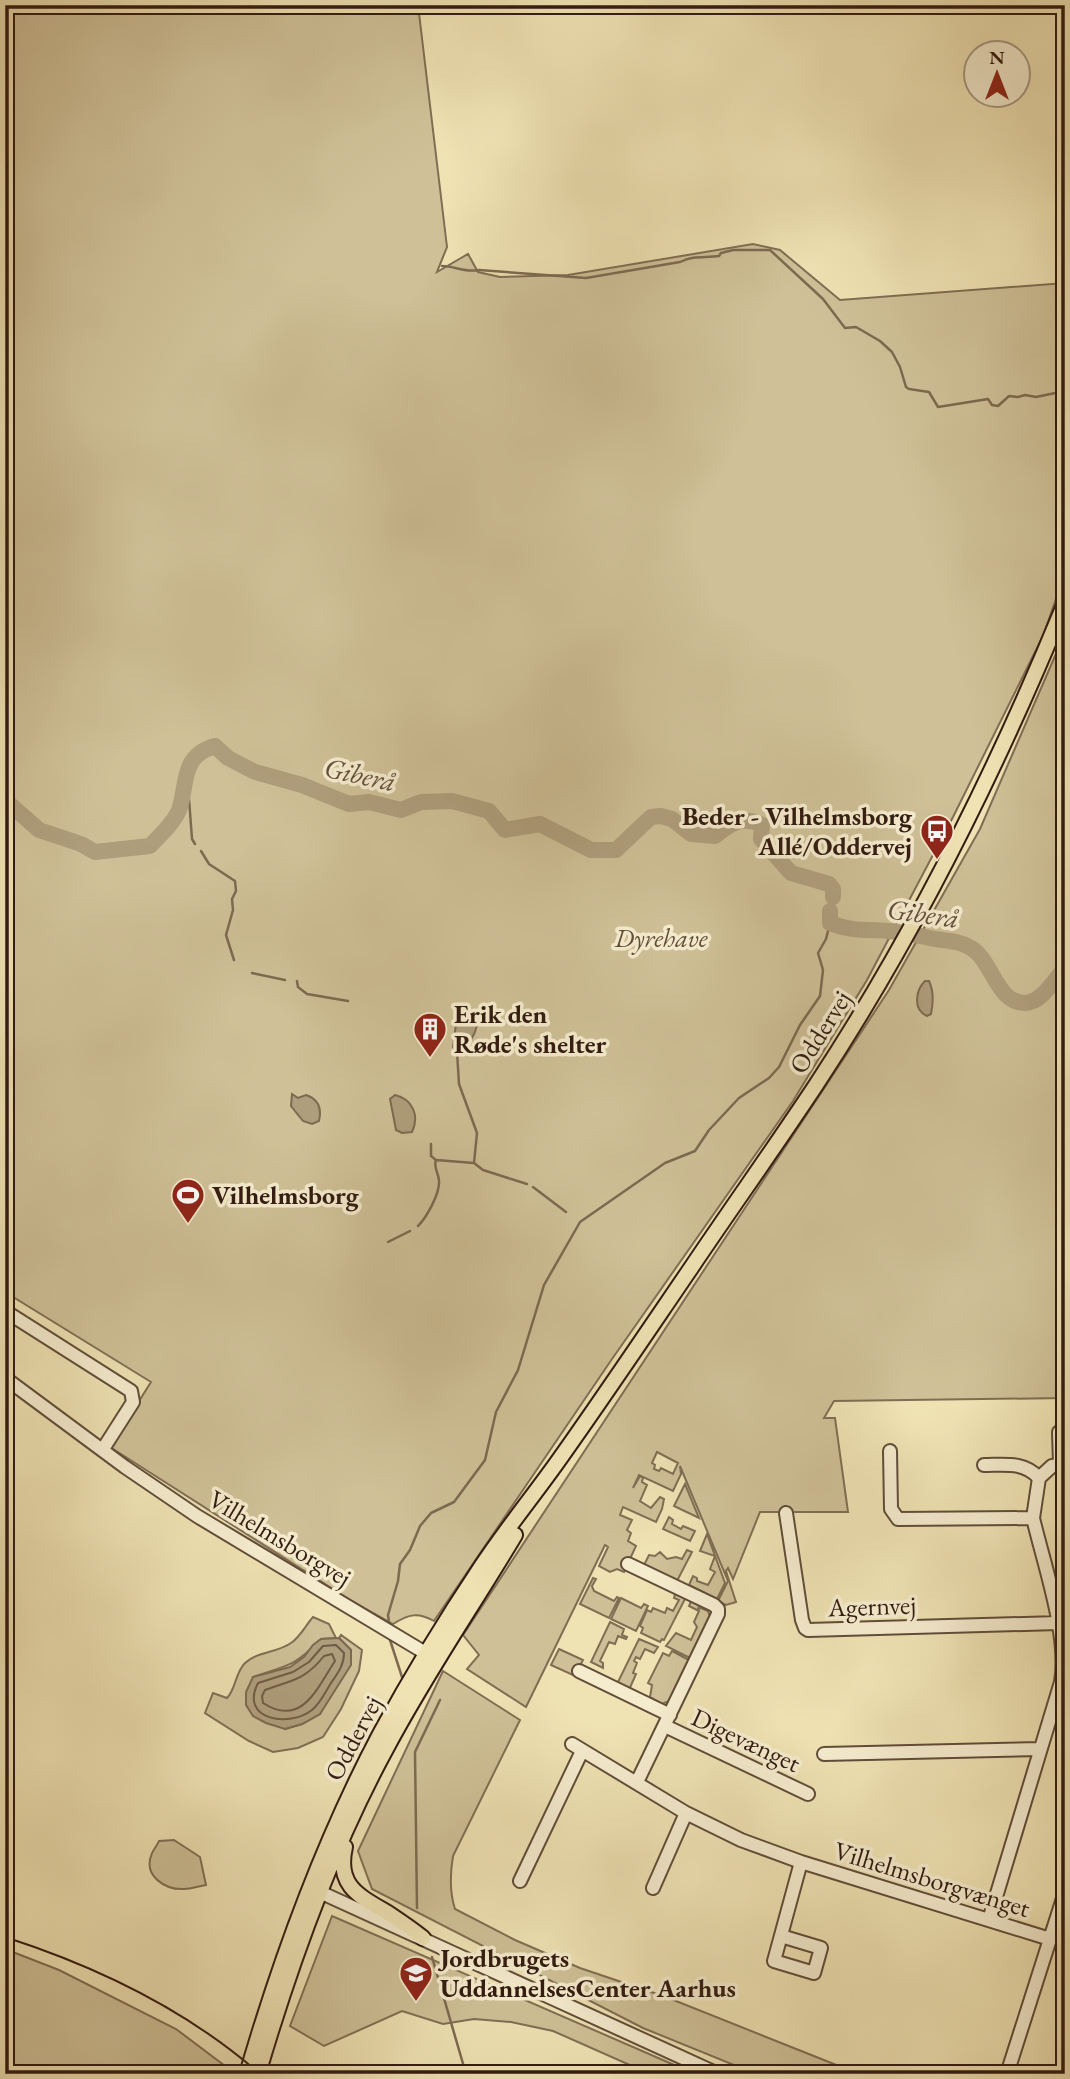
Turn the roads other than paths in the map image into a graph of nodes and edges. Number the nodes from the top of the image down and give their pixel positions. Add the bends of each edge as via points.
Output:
1 (1065, 603) edge
2 (5, 1311) edge
3 (5, 1378) edge
4 (1059, 1432) dead end
5 (103, 1450) junction
6 (890, 1451) dead end
7 (1063, 1464) edge
8 (984, 1465) dead end
9 (1039, 1478) junction
10 (786, 1513) dead end
11 (1033, 1518) junction
12 (628, 1564) dead end
13 (1058, 1623) junction
14 (432, 1657) junction
15 (579, 1671) dead end
16 (668, 1721) junction
17 (1040, 1749) junction
18 (824, 1754) dead end
19 (637, 1783) junction
20 (808, 1794) dead end
21 (359, 1805) junction
22 (686, 1812) junction
23 (801, 1862) junction
24 (520, 1881) dead end
25 (653, 1888) dead end
26 (315, 1890) junction
27 (1065, 1892) edge
28 (989, 1920) junction
29 (781, 1936) dead end
30 (424, 1938) junction
31 (1050, 1939) junction
32 (247, 2074) edge
33 (258, 2074) edge
34 (718, 2074) edge
35 (1007, 2074) edge

1 - 14 main road, Oddervej via 982,793 893,962 817,1084 483,1565
2 - 5 street via 131,1391 133,1402
3 - 5 street, Vilhelmsborgvej
4 - 7 street
5 - 14 street, Vilhelmsborgvej via 197,1516
6 - 11 street via 891,1509 898,1519
7 - 9 street via 1052,1466
8 - 9 street via 1016,1465
9 - 11 street
10 - 13 street, Agernvej via 804,1628
11 - 13 street
12 - 16 street, Digevænget via 718,1609 717,1620
13 - 17 street via 1063,1667
14 - 21 main road, Oddervej
14 - 26 main road, Oddervej via 380,1734 348,1801
15 - 16 street, Digevænget
16 - 19 street, Digevænget
16 - 20 street, Digevænget
17 - 18 street
17 - 28 street
19 - 22 street, Vilhelmsborgvænget
19 - 24 street, Vilhelmsborgvænget via 577,1747
21 - 26 main road, Oddervej
21 - 30 main road via 343,1858 345,1877 355,1893
22 - 23 street, Vilhelmsborgvænget via 740,1840
22 - 25 street
23 - 28 street, Vilhelmsborgvænget
23 - 29 street, Vilhelmsborgvænget
26 - 30 street
26 - 32 main road, Oddervej via 268,1999
26 - 33 main road, Oddervej
27 - 31 street
28 - 31 street, Vilhelmsborgvænget
30 - 34 street
31 - 35 street

